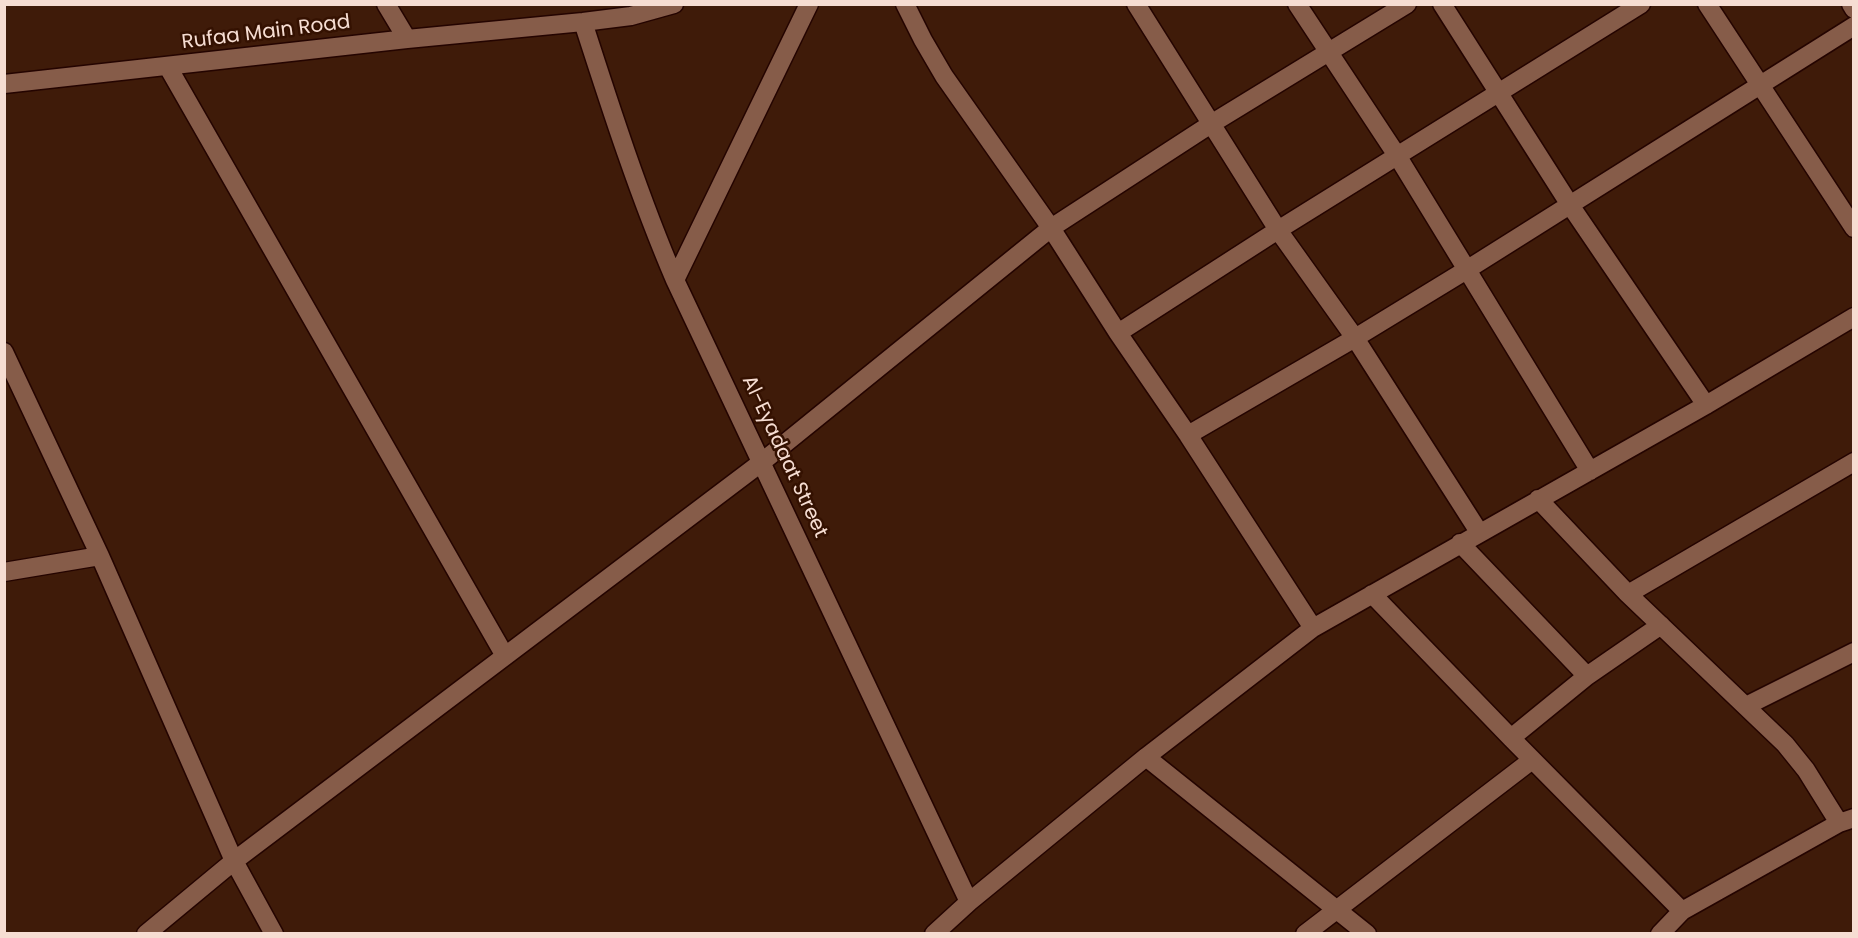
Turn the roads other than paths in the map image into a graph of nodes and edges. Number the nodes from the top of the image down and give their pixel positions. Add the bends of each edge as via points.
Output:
1 (386, 4) edge
2 (674, 4) edge
3 (809, 4) edge
4 (905, 4) edge
5 (1136, 4) edge
6 (1297, 4) edge
7 (1407, 4) edge
8 (1442, 4) edge
9 (1641, 4) edge
10 (1707, 4) edge
11 (1851, 4) edge
12 (1854, 9) edge
13 (583, 22) junction
14 (1854, 26) edge
15 (407, 39) junction
16 (1329, 52) junction
17 (168, 67) junction
18 (4, 84) edge
19 (1760, 86) junction
20 (1499, 94) junction
21 (1210, 124) junction
22 (1398, 157) junction
23 (1570, 205) junction
24 (1051, 228) junction
25 (1854, 228) edge
26 (1278, 230) junction
27 (1468, 269) junction
28 (675, 280) junction
29 (1854, 317) edge
30 (1118, 333) junction
31 (1355, 339) junction
32 (4, 352) edge
33 (1706, 405) junction
34 (1188, 435) junction
35 (762, 462) junction
36 (1854, 462) edge
37 (1590, 471) junction
38 (1538, 499) junction
39 (1479, 532) junction
40 (1460, 543) junction
41 (100, 556) junction
42 (4, 572) edge
43 (1372, 594) junction
44 (1628, 594) junction
45 (1661, 625) junction
46 (1313, 628) junction
47 (1854, 652) edge
48 (505, 656) junction
49 (1587, 676) junction
50 (1746, 706) junction
51 (1510, 738) junction
52 (1146, 757) junction
53 (1532, 760) junction
54 (1846, 821) edge
55 (234, 861) junction
56 (969, 902) junction
57 (1335, 910) junction
58 (1682, 911) junction
59 (146, 933) edge
60 (274, 933) edge
61 (934, 933) edge
62 (1305, 933) edge
63 (1367, 933) edge
64 (1660, 933) edge

1 - 15 street
2 - 13 street, Rufaa Main Road via 631,16
3 - 28 street
4 - 24 street via 950,85
5 - 21 street
6 - 16 street
7 - 16 street
8 - 20 street
9 - 20 street
10 - 19 street
11 - 12 street
13 - 15 street, Rufaa Main Road
13 - 28 street, Al-Eyadaat Street via 626,155
14 - 19 street
15 - 17 street, Rufaa Main Road
16 - 21 street
16 - 22 street
17 - 18 street, Rufaa Main Road
17 - 48 street
19 - 23 street
19 - 25 street
20 - 22 street
20 - 23 street
21 - 24 street
21 - 26 street
22 - 26 street
22 - 27 street
23 - 27 street
23 - 33 street
24 - 30 street
24 - 35 street
26 - 30 street
26 - 31 street
27 - 31 street
27 - 37 street
28 - 35 street, Al-Eyadaat Street
29 - 33 street
30 - 34 street
31 - 34 street
31 - 39 street
32 - 41 street
33 - 37 street
34 - 46 street
35 - 48 street
35 - 56 street, Al-Eyadaat Street
36 - 44 street
37 - 38 street
38 - 39 street
38 - 44 street
39 - 40 street
40 - 43 street
40 - 49 street
41 - 42 street
41 - 55 street
43 - 46 street
43 - 51 street
44 - 45 street
45 - 49 street
45 - 50 street
46 - 52 street
47 - 50 street
48 - 55 street
49 - 51 street
50 - 54 street via 1785,744
51 - 53 street
52 - 56 street
52 - 57 street
53 - 57 street
53 - 58 street
54 - 58 street
55 - 59 street
55 - 60 street
56 - 61 street
57 - 62 street
57 - 63 street
58 - 64 street

